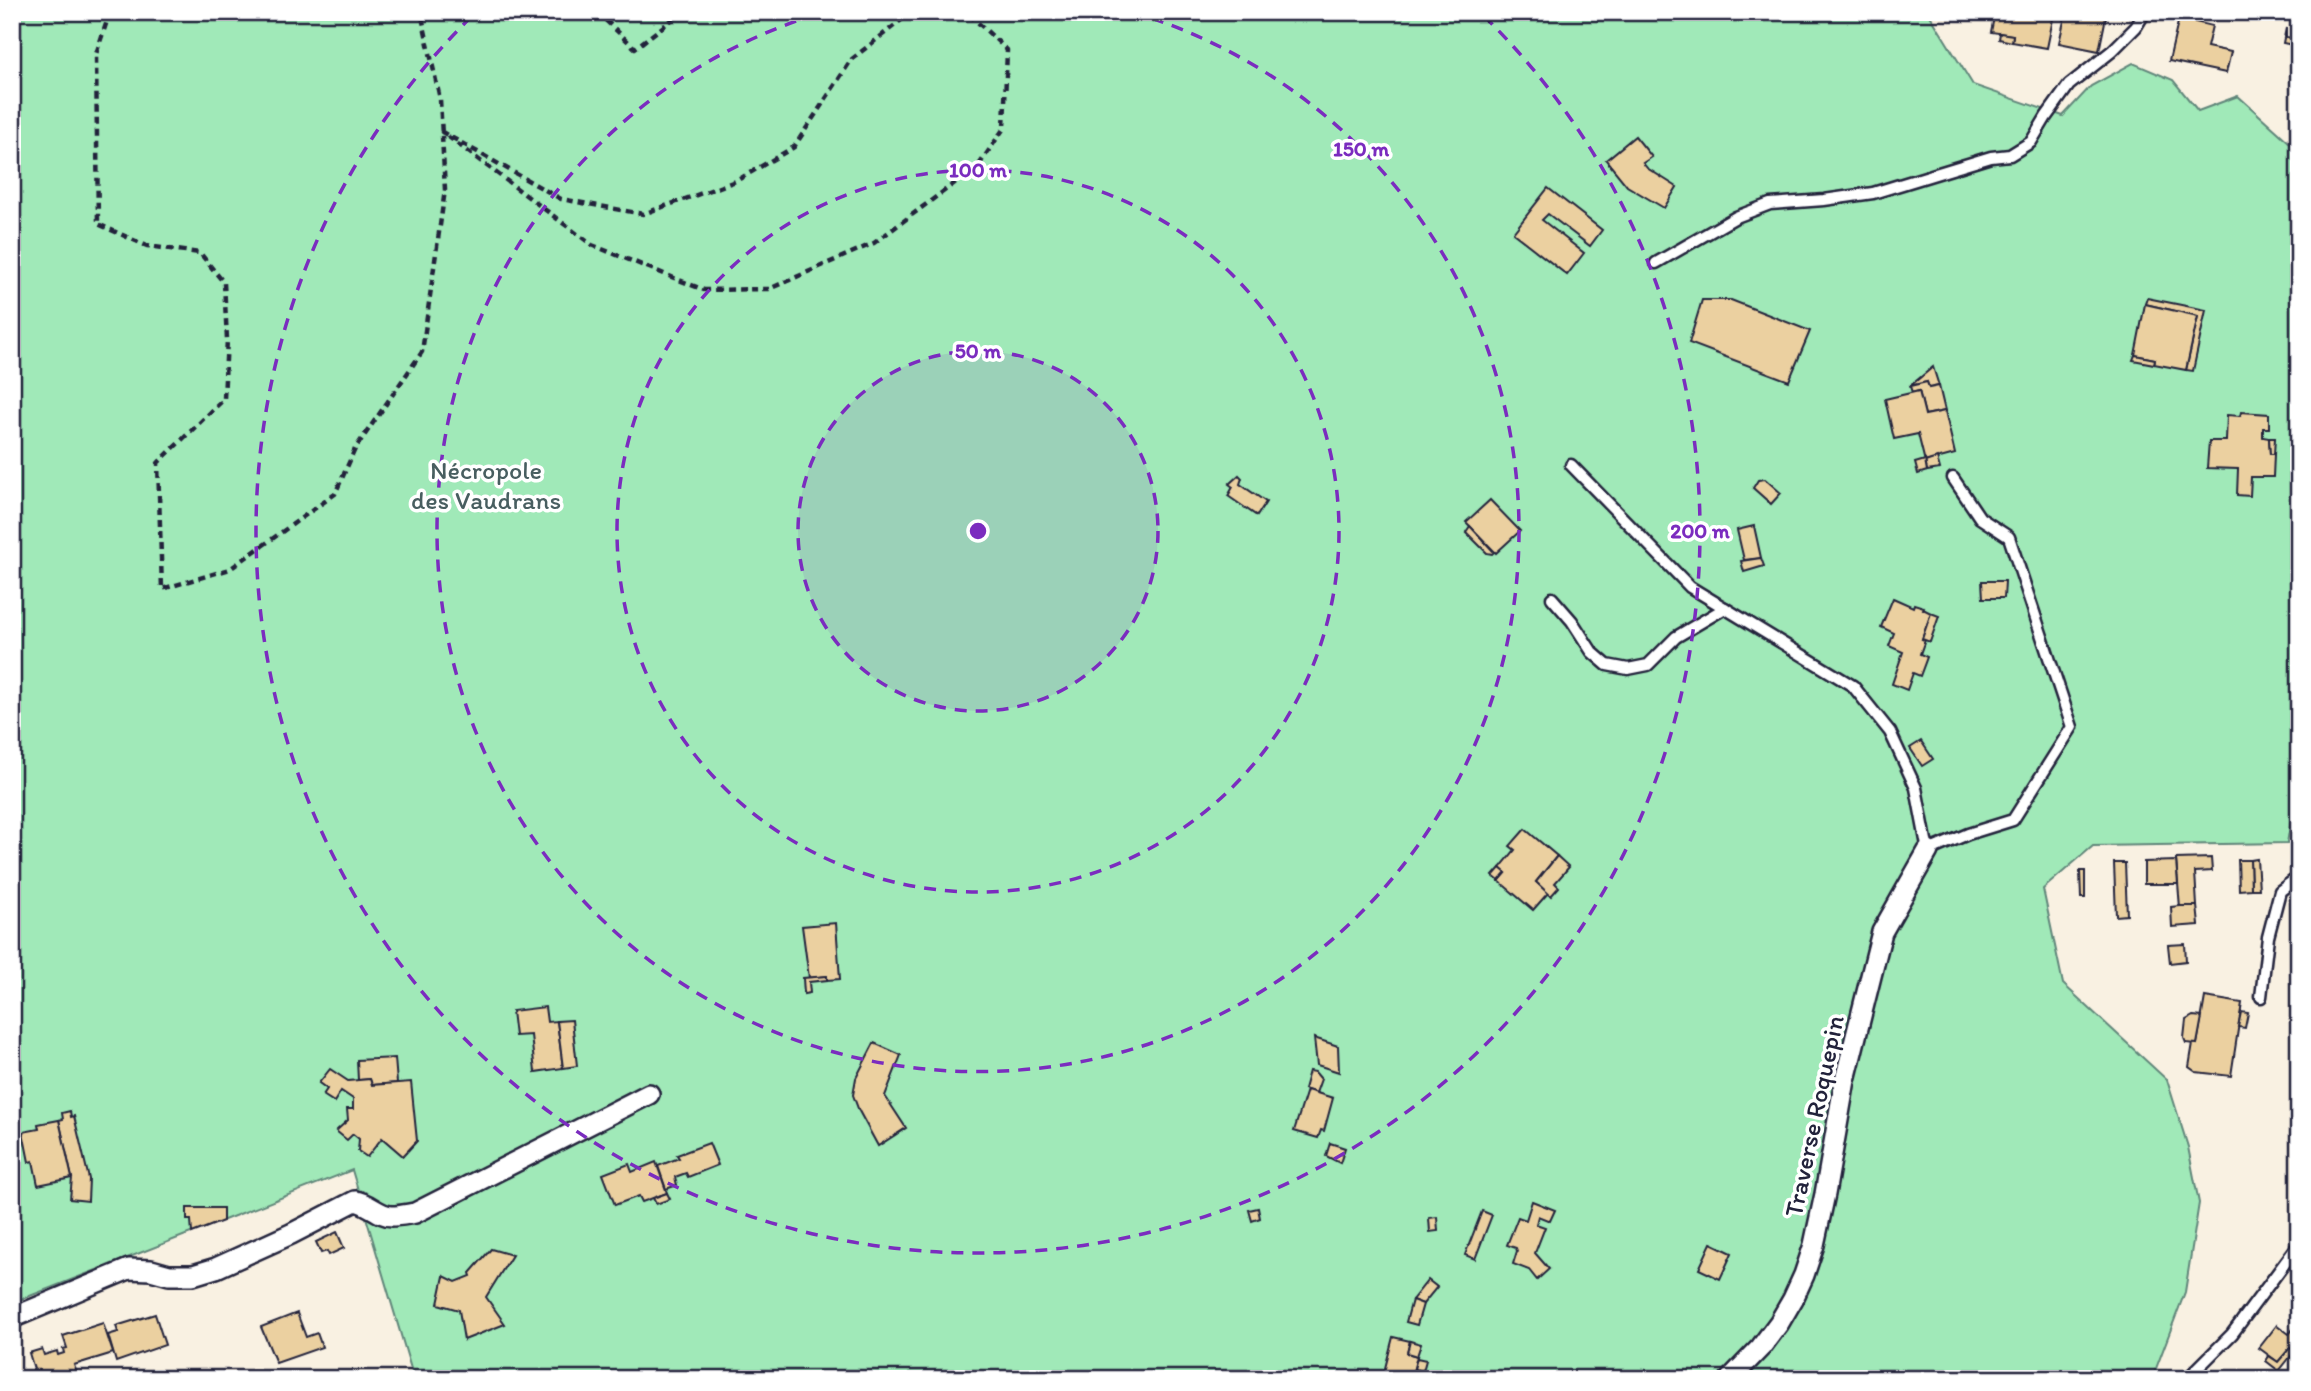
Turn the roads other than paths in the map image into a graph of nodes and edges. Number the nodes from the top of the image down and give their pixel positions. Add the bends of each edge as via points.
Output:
1 (2145, 12) edge
2 (1656, 263) dead end
3 (1571, 466) dead end
4 (1953, 478) dead end
5 (1552, 598) dead end
6 (1725, 608) junction
7 (1928, 851) junction
8 (2299, 882) edge
9 (2261, 997) dead end
10 (649, 1094) dead end
11 (2299, 1244) edge
12 (12, 1318) edge
13 (1730, 1379) edge
14 (2187, 1379) edge

1 - 2 lane via 2112,51 2069,85 2031,142 2010,155 1873,193 1770,204 1736,217
3 - 6 lane via 1690,587
4 - 7 lane via 1980,518 2010,537 2072,727 2013,820
5 - 6 lane via 1592,652 1608,665 1628,669 1648,664 1676,637
6 - 7 lane via 1853,686 1890,732 1916,788
7 - 13 street, Traverse Roquepin via 1882,932 1804,1275 1779,1323
8 - 9 lane via 2280,891 2268,937
10 - 12 street via 415,1213 391,1216 355,1201 216,1268 193,1275 129,1269
11 - 14 lane via 2232,1334

